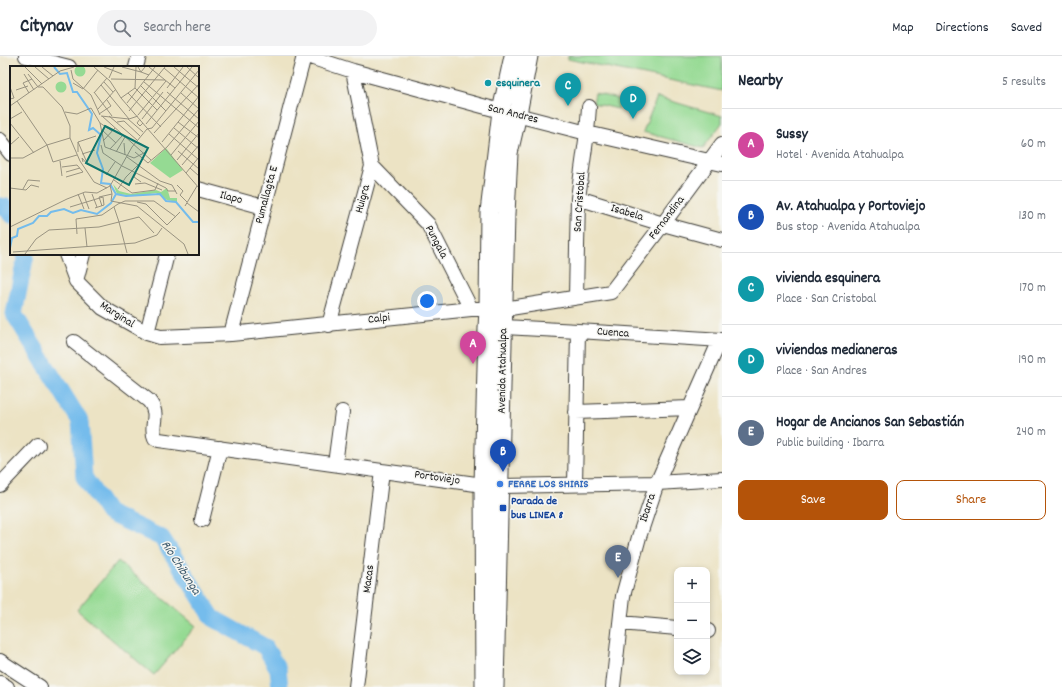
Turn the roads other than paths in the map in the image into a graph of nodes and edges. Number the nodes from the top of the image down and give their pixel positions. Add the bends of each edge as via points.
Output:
1 (26, 56) edge
2 (139, 56) edge
3 (306, 56) edge
4 (513, 56) edge
5 (528, 56) edge
6 (66, 66) edge
7 (136, 66) edge
8 (354, 71) junction
9 (589, 107) dead end
10 (501, 111) junction
11 (518, 114) junction
12 (587, 133) junction
13 (0, 136) edge
14 (10, 138) edge
15 (0, 140) edge
16 (722, 144) edge
17 (10, 153) edge
18 (716, 163) edge
19 (372, 166) junction
20 (199, 189) edge
21 (578, 198) junction
22 (264, 207) junction
23 (663, 224) junction
24 (722, 240) edge
25 (66, 255) edge
26 (83, 255) edge
27 (167, 255) edge
28 (76, 281) junction
29 (611, 292) joint
30 (576, 297) junction
31 (471, 309) junction
32 (496, 309) junction
33 (329, 325) junction
34 (504, 327) junction
35 (578, 331) junction
36 (147, 333) junction
37 (231, 334) junction
38 (721, 340) edge
39 (74, 342) dead end
40 (690, 408) junction
41 (342, 412) dead end
42 (576, 412) junction
43 (38, 445) dead end
44 (220, 448) junction
45 (335, 464) junction
46 (382, 470) junction
47 (722, 479) edge
48 (657, 483) junction
49 (483, 484) junction
50 (575, 484) junction
51 (0, 485) edge
52 (500, 486) junction
53 (202, 520) dead end
54 (620, 623) junction
55 (674, 628) edge
56 (0, 661) edge
57 (0, 683) edge
58 (7, 687) edge
59 (40, 687) edge
60 (356, 687) edge
61 (484, 687) edge
62 (495, 687) edge
63 (613, 687) edge

1 - 6 street
2 - 7 street
3 - 8 street, San Andres
3 - 22 street, Pumallagta E
4 - 10 main road, Avenida Atahualpa
5 - 11 main road, Avenida Atahualpa
8 - 10 street, San Andres
8 - 19 street, Huigra
9 - 12 street, San Cristobal
10 - 11 street, San Andres
10 - 32 main road, Avenida Atahualpa via 489,212
11 - 12 street, San Andres
11 - 32 main road, Avenida Atahualpa via 509,153 506,214
12 - 18 street, San Andres
12 - 21 street, San Cristobal
13 - 14 street
15 - 17 street
16 - 18 street, Fernandina
18 - 23 street, Fernandina
19 - 31 street, Pungala via 428,224
19 - 33 street, Huigra
20 - 22 street, Ilapo
21 - 23 street, Isabela
21 - 30 street, San Cristobal
22 - 37 street, Pumallagta E
23 - 24 street, Isabela
23 - 29 street, Fernandina
25 - 28 street, Marginal
26 - 28 street
27 - 36 street
28 - 36 street, Marginal via 103,308
29 - 30 street, Calpi
30 - 32 street, Calpi
31 - 32 street, Calpi
31 - 33 street, Calpi
32 - 34 main road, Avenida Atahualpa
32 - 49 main road, Avenida Atahualpa via 487,328
33 - 37 street, Calpi
34 - 35 street, Cuenca
34 - 52 main road, Avenida Atahualpa
35 - 38 street, Cuenca
35 - 42 street
36 - 37 street, Calpi via 160,337
38 - 40 street, Ibarra
39 - 44 street, Portoviejo via 149,401 155,413 155,438
40 - 42 street
40 - 48 street, Ibarra
41 - 45 street
42 - 50 street
43 - 51 street
44 - 45 street, Portoviejo
44 - 53 street
45 - 46 street, Portoviejo
46 - 49 street, Portoviejo
46 - 60 street, Macas
47 - 48 street, Portoviejo
48 - 50 street, Portoviejo
48 - 54 street, Ibarra via 623,596
49 - 52 street, Portoviejo
49 - 61 main road, Avenida Atahualpa
50 - 52 street, Portoviejo
52 - 62 main road, Avenida Atahualpa
54 - 55 street
54 - 63 street, Ibarra
56 - 59 street
57 - 58 street

